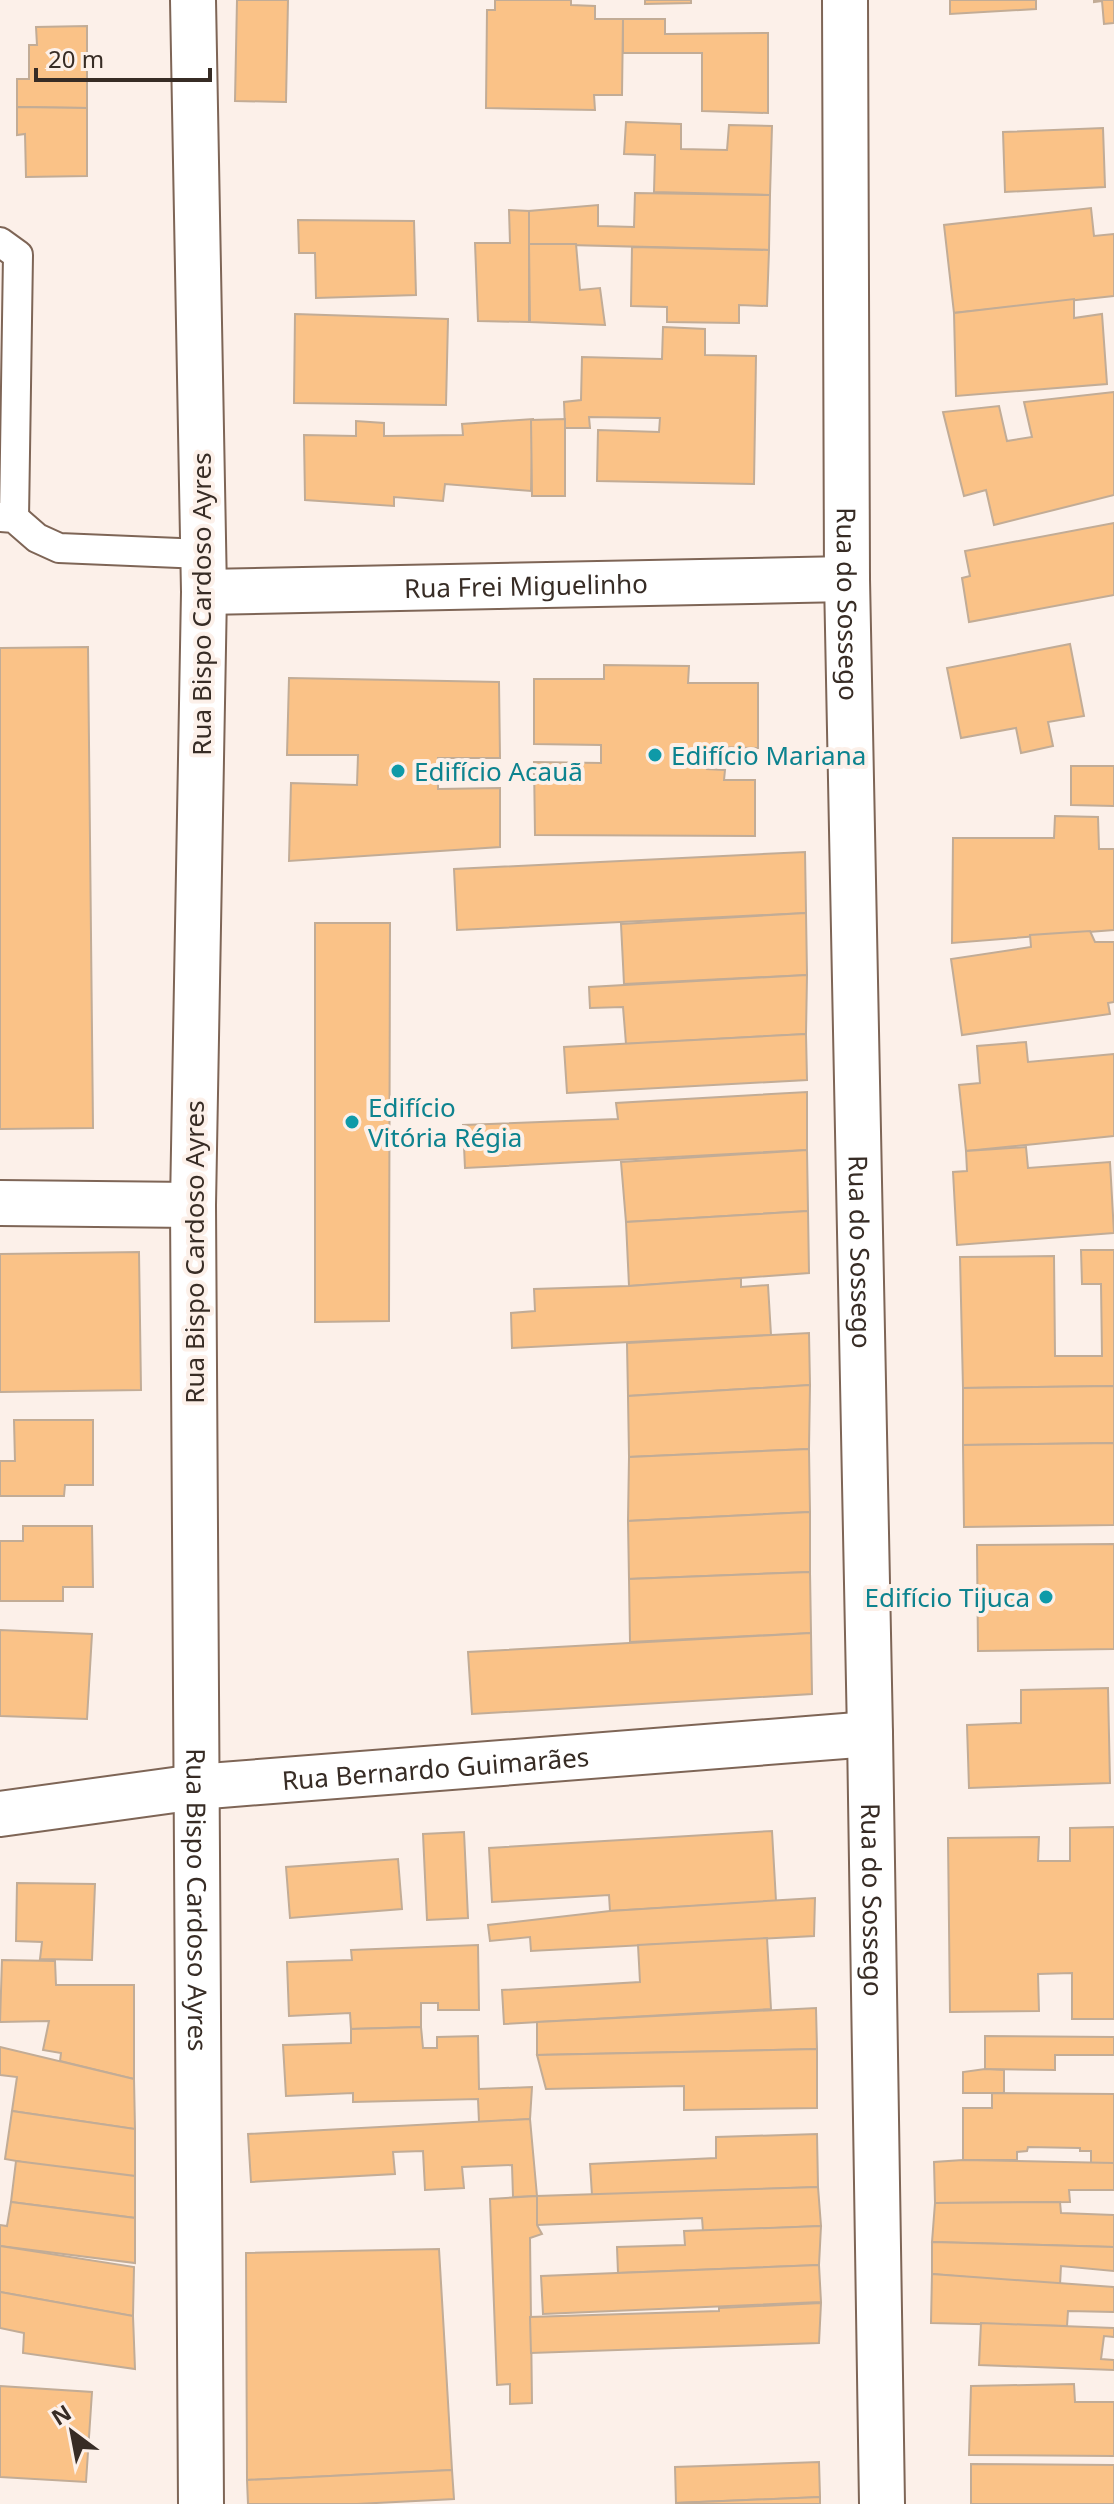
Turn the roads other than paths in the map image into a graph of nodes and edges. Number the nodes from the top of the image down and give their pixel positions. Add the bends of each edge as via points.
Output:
1 (193, 0) edge
2 (845, 0) edge
3 (0, 242) edge
4 (7, 518) edge
5 (204, 573) junction
6 (847, 579) junction
7 (0, 1203) edge
8 (193, 1205) junction
9 (870, 1734) junction
10 (196, 1787) junction
11 (0, 1814) edge
12 (201, 2504) edge
13 (882, 2504) edge

1 - 5 street, Rua Bispo Cardoso Ayres
2 - 6 street, Rua do Sossego
3 - 4 lane via 18,255
4 - 5 lane via 59,548
5 - 6 street, Rua Frei Miguelinho
5 - 8 street, Rua Bispo Cardoso Ayres
6 - 9 street, Rua do Sossego
7 - 8 street
8 - 10 street, Rua Bispo Cardoso Ayres
9 - 10 street, Rua Bernardo Guimarães
9 - 13 street, Rua do Sossego
10 - 11 street, Rua Bernardo Guimarães
10 - 12 street, Rua Bispo Cardoso Ayres

